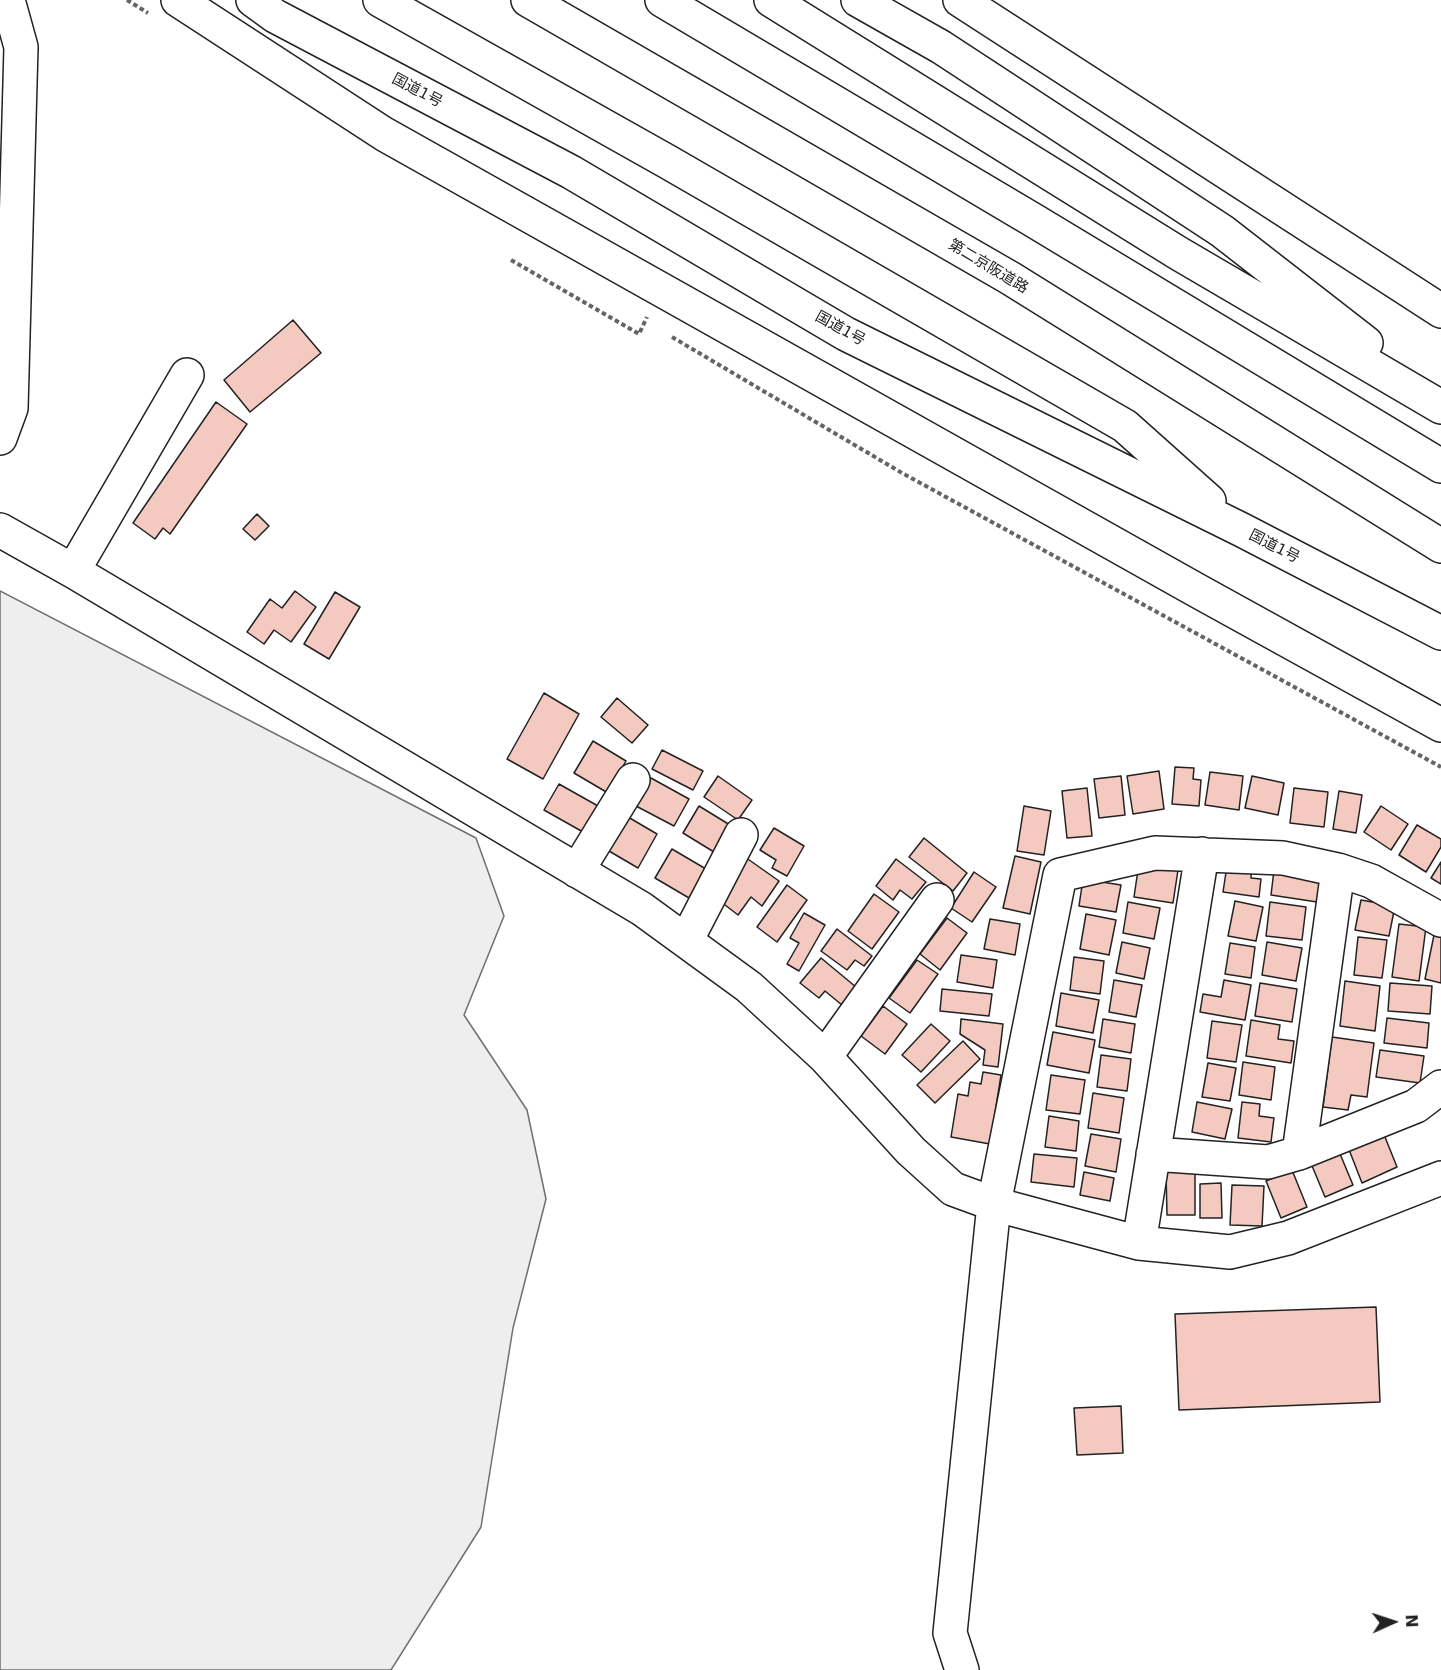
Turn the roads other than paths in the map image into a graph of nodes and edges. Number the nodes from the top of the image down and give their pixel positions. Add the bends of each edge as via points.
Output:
1 (8, 0) edge
2 (178, 0) edge
3 (253, 0) edge
4 (380, 0) edge
5 (528, 0) edge
6 (662, 0) edge
7 (771, 0) edge
8 (858, 0) edge
9 (960, 0) edge
10 (1441, 311) edge
11 (187, 375) dead end
12 (1441, 401) edge
13 (1441, 407) edge
14 (0, 438) edge
15 (1441, 466) edge
16 (0, 530) edge
17 (1242, 530) junction
18 (1441, 546) edge
19 (73, 571) junction
20 (1441, 633) edge
21 (1441, 725) edge
22 (633, 780) dead end
23 (741, 835) dead end
24 (1202, 855) junction
25 (578, 870) junction
26 (1338, 870) junction
27 (938, 900) dead end
28 (1441, 920) edge
29 (686, 941) junction
30 (825, 1057) junction
31 (1441, 1087) edge
32 (1299, 1153) junction
33 (1153, 1154) junction
34 (1441, 1178) edge
35 (994, 1204) junction
36 (1139, 1243) junction
37 (962, 1670) edge

1 - 14 main road via 21,47 11,408
2 - 21 main road via 384,134
3 - 17 main road, 国道1号 via 275,16 571,172 846,334
4 - 17 main road via 1125,426
5 - 18 main road, 第二京阪道路 via 1010,278
6 - 15 main road
7 - 13 main road via 1179,252
8 - 12 main road via 941,47 1222,231
9 - 10 main road
11 - 19 main road
16 - 19 main road
17 - 20 main road, 国道1号
19 - 25 main road
22 - 25 main road
23 - 29 main road
24 - 26 main road via 1283,858
24 - 33 main road
24 - 35 main road via 1155,853 1059,875
25 - 29 main road
26 - 28 main road via 1371,881
26 - 32 main road
27 - 30 main road
29 - 30 main road via 749,987
30 - 35 main road via 911,1151 953,1189
31 - 32 main road via 1416,1106
32 - 33 main road via 1268,1162
33 - 36 main road
34 - 36 main road via 1288,1238 1230,1252
35 - 36 main road
35 - 37 main road via 950,1633

